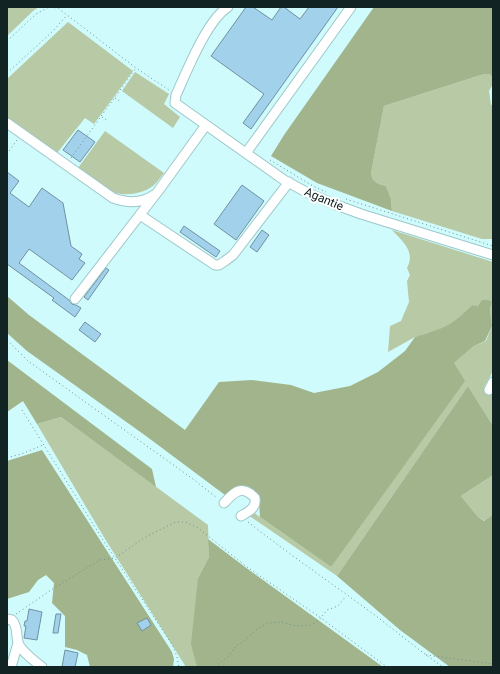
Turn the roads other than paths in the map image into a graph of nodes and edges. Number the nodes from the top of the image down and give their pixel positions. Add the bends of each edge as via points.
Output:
1 (228, 7) edge
2 (351, 7) edge
3 (7, 123) edge
4 (206, 125) junction
5 (246, 153) junction
6 (289, 182) junction
7 (160, 190) junction
8 (140, 215) junction
9 (493, 255) edge
10 (75, 300) dead end
11 (224, 503) road end
12 (241, 516) road end
13 (8, 619) edge
14 (18, 643) junction
15 (10, 667) edge
16 (42, 667) edge

1 - 4 street, Agantie via 220,12 205,34 175,99
2 - 5 street
3 - 7 street via 113,198 128,202 142,201
4 - 5 street, Agantie
4 - 7 street
5 - 6 street, Agantie
6 - 8 street via 232,255 220,265 215,265
6 - 9 street, Agantie via 334,204
7 - 8 street
8 - 10 street
11 - 12 street via 237,491 250,494 255,498 255,505
13 - 14 street via 17,627
14 - 15 street
14 - 16 street

